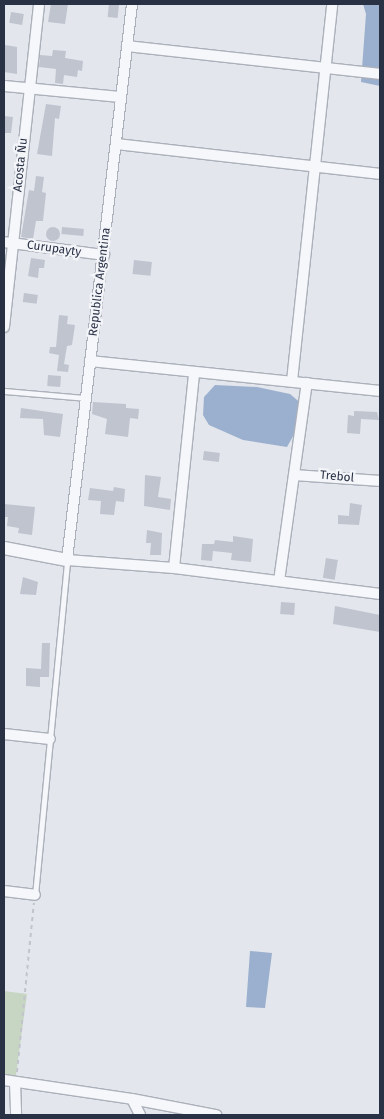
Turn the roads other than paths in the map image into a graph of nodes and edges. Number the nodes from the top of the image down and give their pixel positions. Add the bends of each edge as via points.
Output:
1 (39, 4) edge
2 (132, 4) edge
3 (332, 4) edge
4 (127, 46) junction
5 (326, 68) junction
6 (380, 74) edge
7 (4, 86) edge
8 (29, 88) junction
9 (120, 97) junction
10 (118, 144) junction
11 (316, 168) junction
12 (380, 174) edge
13 (9, 243) edge
14 (104, 255) junction
15 (4, 327) edge
16 (90, 361) junction
17 (194, 373) junction
18 (292, 381) junction
19 (307, 383) junction
20 (380, 390) edge
21 (4, 391) edge
22 (85, 398) junction
23 (295, 475) junction
24 (380, 481) edge
25 (4, 548) edge
26 (67, 560) junction
27 (174, 568) junction
28 (279, 581) junction
29 (380, 594) edge
30 (4, 734) edge
31 (50, 739) junction
32 (4, 891) edge
33 (35, 895) joint
34 (4, 1080) edge
35 (15, 1082) junction
36 (132, 1099) junction
37 (16, 1115) edge
38 (140, 1115) edge
39 (216, 1115) edge

1 - 8 street, Acosta Ñu
2 - 4 street, Republica Argentina
3 - 5 street
4 - 5 street
4 - 9 street, Republica Argentina
5 - 6 street
5 - 11 street
7 - 8 street
8 - 9 street
8 - 13 street, Acosta Ñu
9 - 10 street, Republica Argentina
10 - 11 street
10 - 14 street, Republica Argentina
11 - 12 street
11 - 18 street
13 - 14 street, Curupayty
13 - 15 street, Acosta Ñu
14 - 16 street, Republica Argentina
16 - 17 street
16 - 22 street, Republica Argentina
17 - 18 street
17 - 27 street
18 - 19 street
19 - 20 street
19 - 23 street
21 - 22 lane
22 - 26 street, Republica Argentina
23 - 24 street, Trebol
23 - 28 street
25 - 26 street
26 - 27 street
26 - 31 lane
27 - 28 street
28 - 29 street
30 - 31 street
31 - 33 lane
32 - 33 street
34 - 35 street
35 - 36 street
35 - 37 street
36 - 38 street
36 - 39 street

